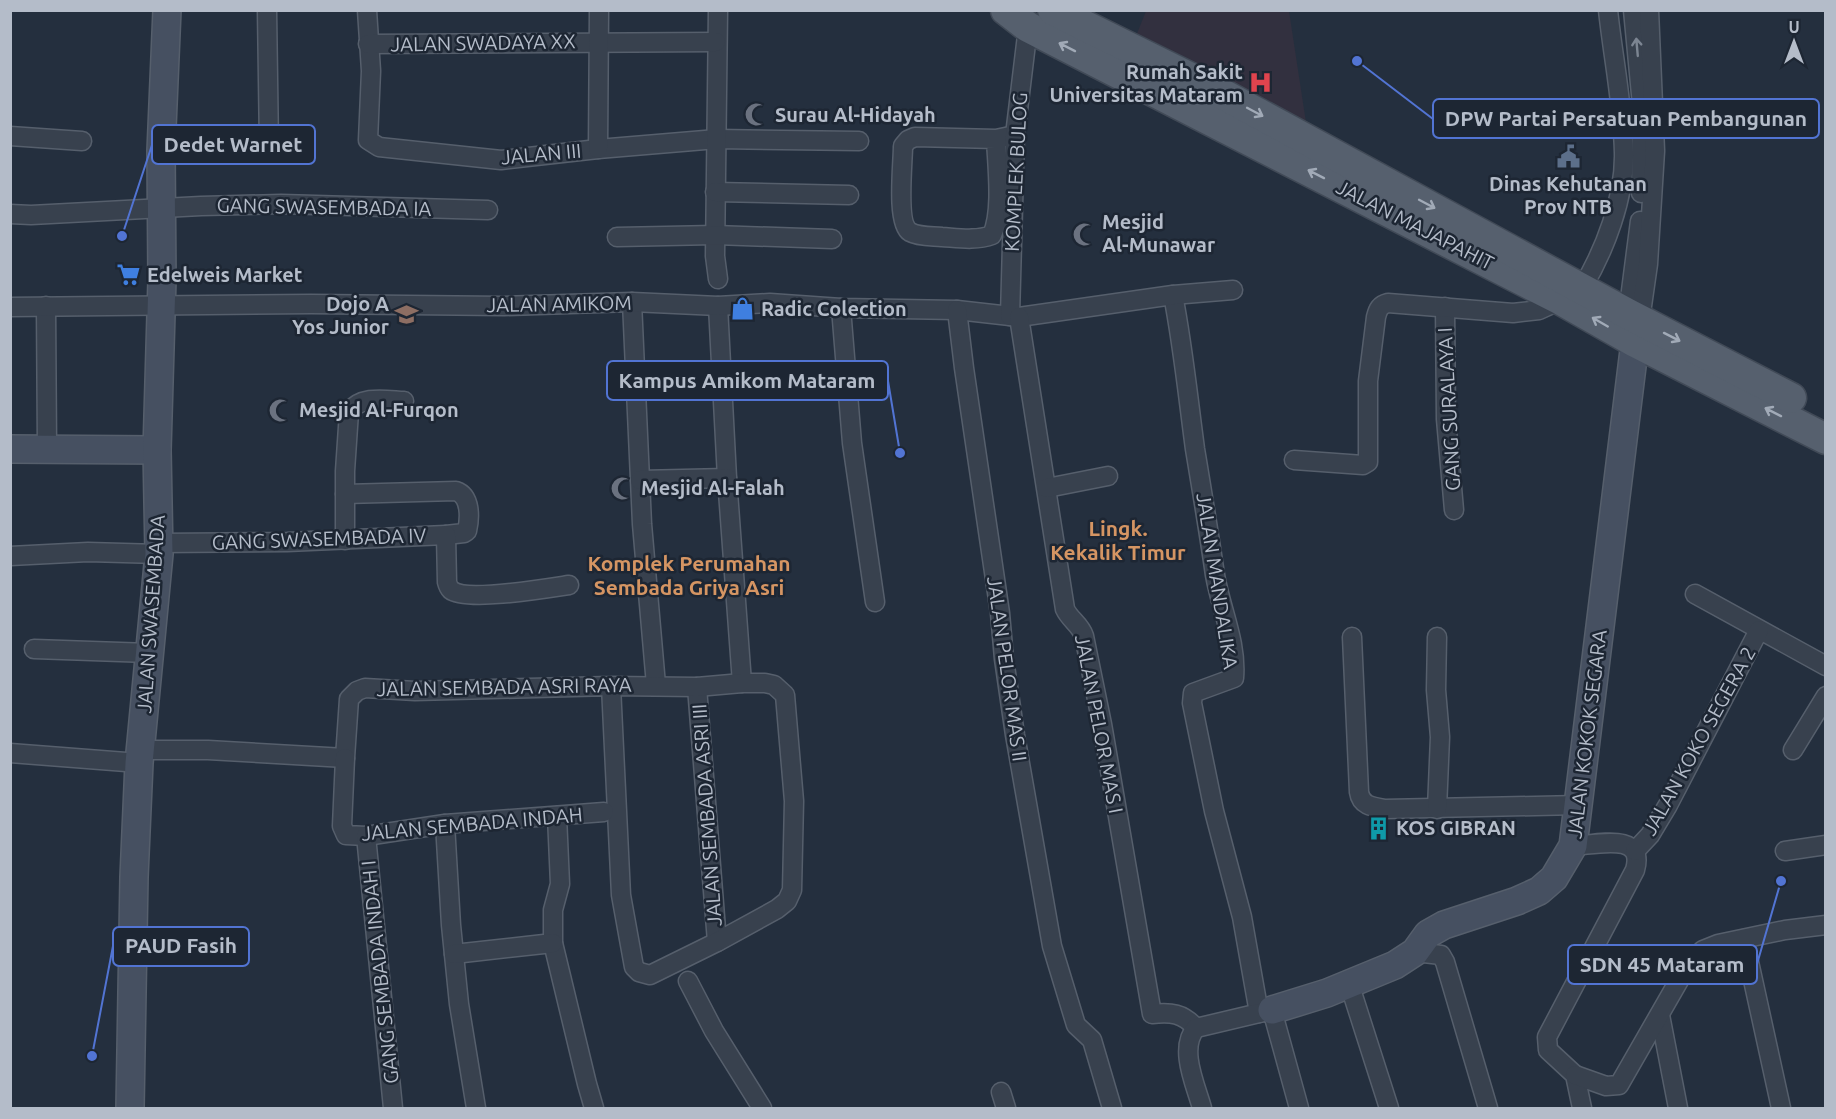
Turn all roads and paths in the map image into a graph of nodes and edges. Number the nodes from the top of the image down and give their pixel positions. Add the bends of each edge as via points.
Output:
1 (166, 10) edge
2 (267, 10) edge
3 (366, 10) edge
4 (599, 10) edge
5 (718, 10) edge
6 (1053, 10) edge
7 (1608, 10) edge
8 (1633, 10) edge
9 (1649, 10) edge
10 (1017, 19) edge
11 (599, 41) junction
12 (716, 42) junction
13 (368, 44) junction
14 (1128, 62) junction
15 (1015, 135) junction
16 (10, 136) edge
17 (717, 139) junction
18 (996, 139) junction
19 (82, 141) dead end
20 (859, 141) dead end
21 (269, 148) dead end
22 (598, 149) junction
23 (715, 192) junction
24 (849, 195) dead end
25 (161, 209) junction
26 (488, 210) dead end
27 (10, 214) edge
28 (715, 235) junction
29 (617, 237) dead end
30 (832, 238) dead end
31 (718, 279) dead end
32 (1233, 290) dead end
33 (1571, 294) junction
34 (1173, 295) junction
35 (632, 302) junction
36 (161, 305) junction
37 (46, 306) junction
38 (718, 306) junction
39 (10, 307) edge
40 (841, 308) junction
41 (1444, 308) junction
42 (957, 310) junction
43 (1015, 317) junction
44 (1634, 325) junction
45 (404, 400) dead end
46 (1826, 416) edge
47 (1826, 439) edge
48 (10, 448) edge
49 (47, 449) junction
50 (157, 450) junction
51 (1294, 460) dead end
52 (1108, 476) dead end
53 (727, 478) junction
54 (640, 480) junction
55 (1047, 488) junction
56 (345, 494) junction
57 (1454, 510) dead end
58 (446, 535) junction
59 (345, 540) junction
60 (159, 549) junction
61 (10, 556) edge
62 (570, 585) dead end
63 (1695, 594) dead end
64 (874, 602) dead end
65 (1760, 630) junction
66 (1352, 636) dead end
67 (1437, 637) dead end
68 (34, 649) dead end
69 (149, 653) junction
70 (1826, 666) edge
71 (742, 683) junction
72 (611, 686) junction
73 (656, 686) junction
74 (697, 687) junction
75 (1826, 696) edge
76 (1793, 750) dead end
77 (10, 753) edge
78 (140, 757) junction
79 (345, 758) junction
80 (1579, 805) junction
81 (1437, 809) junction
82 (604, 812) dead end
83 (557, 816) junction
84 (445, 824) junction
85 (366, 836) junction
86 (1826, 845) edge
87 (1573, 846) junction
88 (1785, 851) dead end
89 (1636, 856) junction
90 (1826, 925) edge
91 (1744, 939) junction
92 (717, 942) junction
93 (553, 943) junction
94 (1415, 952) junction
95 (454, 954) junction
96 (688, 981) dead end
97 (1349, 983) junction
98 (1266, 1011) junction
99 (1660, 1015) junction
100 (1196, 1029) junction
101 (1575, 1075) junction
102 (130, 1108) edge
103 (393, 1108) edge
104 (477, 1108) edge
105 (594, 1108) edge
106 (762, 1108) edge
107 (1112, 1108) edge
108 (1202, 1108) edge
109 (1299, 1108) edge
110 (1389, 1108) edge
111 (1488, 1108) edge
112 (1582, 1108) edge
113 (1678, 1108) edge
114 (1781, 1108) edge

1 - 25 street, JALAN SWASEMBADA
2 - 21 street
3 - 13 street
4 - 11 street
5 - 12 street
6 - 14 main road, JALAN MAJAPAHIT
7 - 33 street via 1624,154 1621,185 1599,259
44 -> 8 street via 1642,105
9 - 44 street via 1655,151 1648,264
14 -> 10 main road, JALAN MAJAPAHIT
10 - 15 street, KOMPLEK BULOG
11 - 12 street, JALAN SWADAYA XX
11 - 13 street, JALAN SWADAYA XX
11 - 22 street
12 - 17 street
13 - 22 street, JALAN III via 368,140 379,147 501,160
14 - 33 main road, JALAN MAJAPAHIT via 1215,90
15 - 18 street
15 - 43 street, KOMPLEK BULOG
16 - 19 street
17 - 20 street, JALAN III
17 - 22 street, JALAN III
17 - 23 street
18 - 18 street via 908,140 903,146 902,214 910,232 969,238 992,235 996,226
23 - 24 street
23 - 28 street
25 - 26 street, GANG SWASEMBADA IA via 282,204
25 - 27 street, GANG SWASEMBADA IA
25 - 36 street, JALAN SWASEMBADA
28 - 29 street
28 - 30 street
28 - 31 street
32 - 34 street, JALAN AMIKOM
33 - 41 street via 1539,310
33 - 44 main road, JALAN MAJAPAHIT
34 - 43 street, JALAN AMIKOM
34 - 98 street, JALAN MANDALIKA via 1216,580 1234,660 1234,678 1193,693 1192,703 1214,811
35 - 36 street, JALAN AMIKOM via 504,306
35 - 38 street, JALAN AMIKOM
35 - 54 street
36 - 37 street, JALAN AMIKOM
36 - 50 street, JALAN SWASEMBADA
37 - 39 street, JALAN AMIKOM
37 - 49 street
38 - 40 street, JALAN AMIKOM via 770,303
38 - 53 street
40 - 42 street, JALAN AMIKOM
40 - 64 street via 852,443
41 - 51 street via 1389,303 1378,310 1368,381 1366,465
41 - 57 street, GANG SURALAYA I via 1446,420
42 - 43 street, JALAN AMIKOM
42 - 107 street, JALAN PELOR MAS II via 1015,735 1052,946 1076,1025 1092,1040
43 - 55 street, JALAN PELOR MAS I
44 -> 46 main road, JALAN MAJAPAHIT
47 -> 44 main road, JALAN MAJAPAHIT
44 - 80 street, JALAN KOKOK SEGARA
45 - 56 street via 366,400 349,412
48 - 49 street
49 - 50 street
50 - 60 street, JALAN SWASEMBADA
52 - 55 street
53 - 54 street
53 - 71 street
54 - 73 street
55 - 100 street, JALAN PELOR MAS I via 1065,609 1083,632 1102,724 1152,1014 1174,1012
56 - 58 street via 462,493 467,500 467,531
56 - 59 street
58 - 59 street, GANG SWASEMBADA IV
58 - 62 street, GANG SWASEMBADA IV via 447,582 454,592 519,592
59 - 60 street, GANG SWASEMBADA IV
60 - 61 street, GANG SWASEMBADA IV
60 - 69 street, JALAN SWASEMBADA
63 - 65 street
65 - 70 street
65 - 89 street, JALAN KOKO SEGERA 2 via 1668,805
66 - 81 street via 1362,800 1371,807
67 - 81 street
68 - 69 street
69 - 78 street, JALAN SWASEMBADA
71 - 74 street, JALAN SEMBADA ASRI RAYA
71 - 92 street, JALAN SEMBADA ASRI RAYA via 765,683 785,695 794,801 792,890 777,909
72 - 73 street, JALAN SEMBADA ASRI RAYA
72 - 79 street, JALAN SEMBADA ASRI RAYA via 415,691 365,688 349,699
72 - 92 street via 621,895 634,967 646,975
73 - 74 street, JALAN SEMBADA ASRI RAYA
74 - 92 street, JALAN SEMBADA ASRI III
75 - 76 street
77 - 78 street
78 - 79 street via 208,750
78 - 102 street, JALAN SWASEMBADA
79 - 85 street, JALAN SEMBADA INDAH via 342,826 346,835
80 - 81 street
80 - 87 street, JALAN KOKOK SEGARA
82 - 83 street, JALAN SEMBADA INDAH
83 - 84 street, JALAN SEMBADA INDAH
83 - 93 street via 560,884 553,910
84 - 85 street, JALAN SEMBADA INDAH
84 - 95 street
85 - 103 street, GANG SEMBADA INDAH I
86 - 88 street
87 - 89 street via 1618,843 1629,845
87 - 94 street, JALAN KOKOK SEGARA via 1554,878 1539,891 1444,925 1428,933
89 - 101 street, JALAN KOKO SEGERA 2 via 1635,870 1547,1037 1548,1050
90 - 91 street
91 - 99 street via 1718,944 1696,956
91 - 114 street
93 - 95 street
93 - 105 street
94 - 97 street, JALAN KOKOK SEGARA via 1395,965
94 - 111 street via 1441,955 1445,962
95 - 104 street
96 - 106 street
97 - 98 street, JALAN KOKOK SEGARA
97 - 110 street
98 - 100 street
98 - 109 street
99 - 101 street via 1619,1084 1606,1086
99 - 113 street
100 - 108 street via 1190,1035 1188,1053
101 - 112 street

